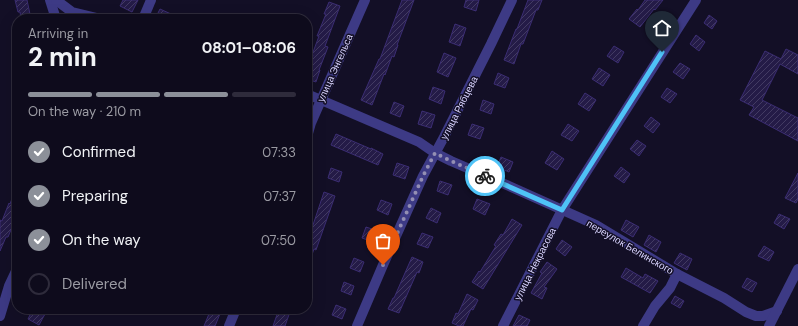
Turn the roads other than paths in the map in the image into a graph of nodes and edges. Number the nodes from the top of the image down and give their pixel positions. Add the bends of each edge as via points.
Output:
1 (50, 0) edge
2 (56, 0) edge
3 (151, 0) edge
4 (365, 0) edge
5 (512, 0) edge
6 (696, 0) edge
7 (54, 14) edge
8 (80, 14) edge
9 (145, 14) edge
10 (312, 96) edge
11 (321, 99) junction
12 (312, 121) edge
13 (435, 153) junction
14 (562, 210) junction
15 (798, 269) edge
16 (677, 274) junction
17 (12, 280) edge
18 (777, 311) junction
19 (234, 314) edge
20 (0, 316) edge
21 (229, 326) edge
22 (357, 326) edge
23 (503, 326) edge
24 (643, 326) edge
25 (769, 326) edge

1 - 7 street
2 - 8 street via 72,12
3 - 9 street
4 - 11 street, улица Энгельса
5 - 13 street, улица Рябцева
6 - 14 street, улица Некрасова
10 - 11 street, переулок Белинского
11 - 12 street, улица Энгельса
11 - 13 street, переулок Белинского via 419,142
13 - 14 street, переулок Белинского
13 - 22 street, улица Рябцева
14 - 16 street, переулок Белинского via 596,225
14 - 23 street, улица Некрасова
15 - 18 street
16 - 18 street, переулок Белинского via 756,316
16 - 24 street
17 - 20 street
18 - 25 street
19 - 21 street

